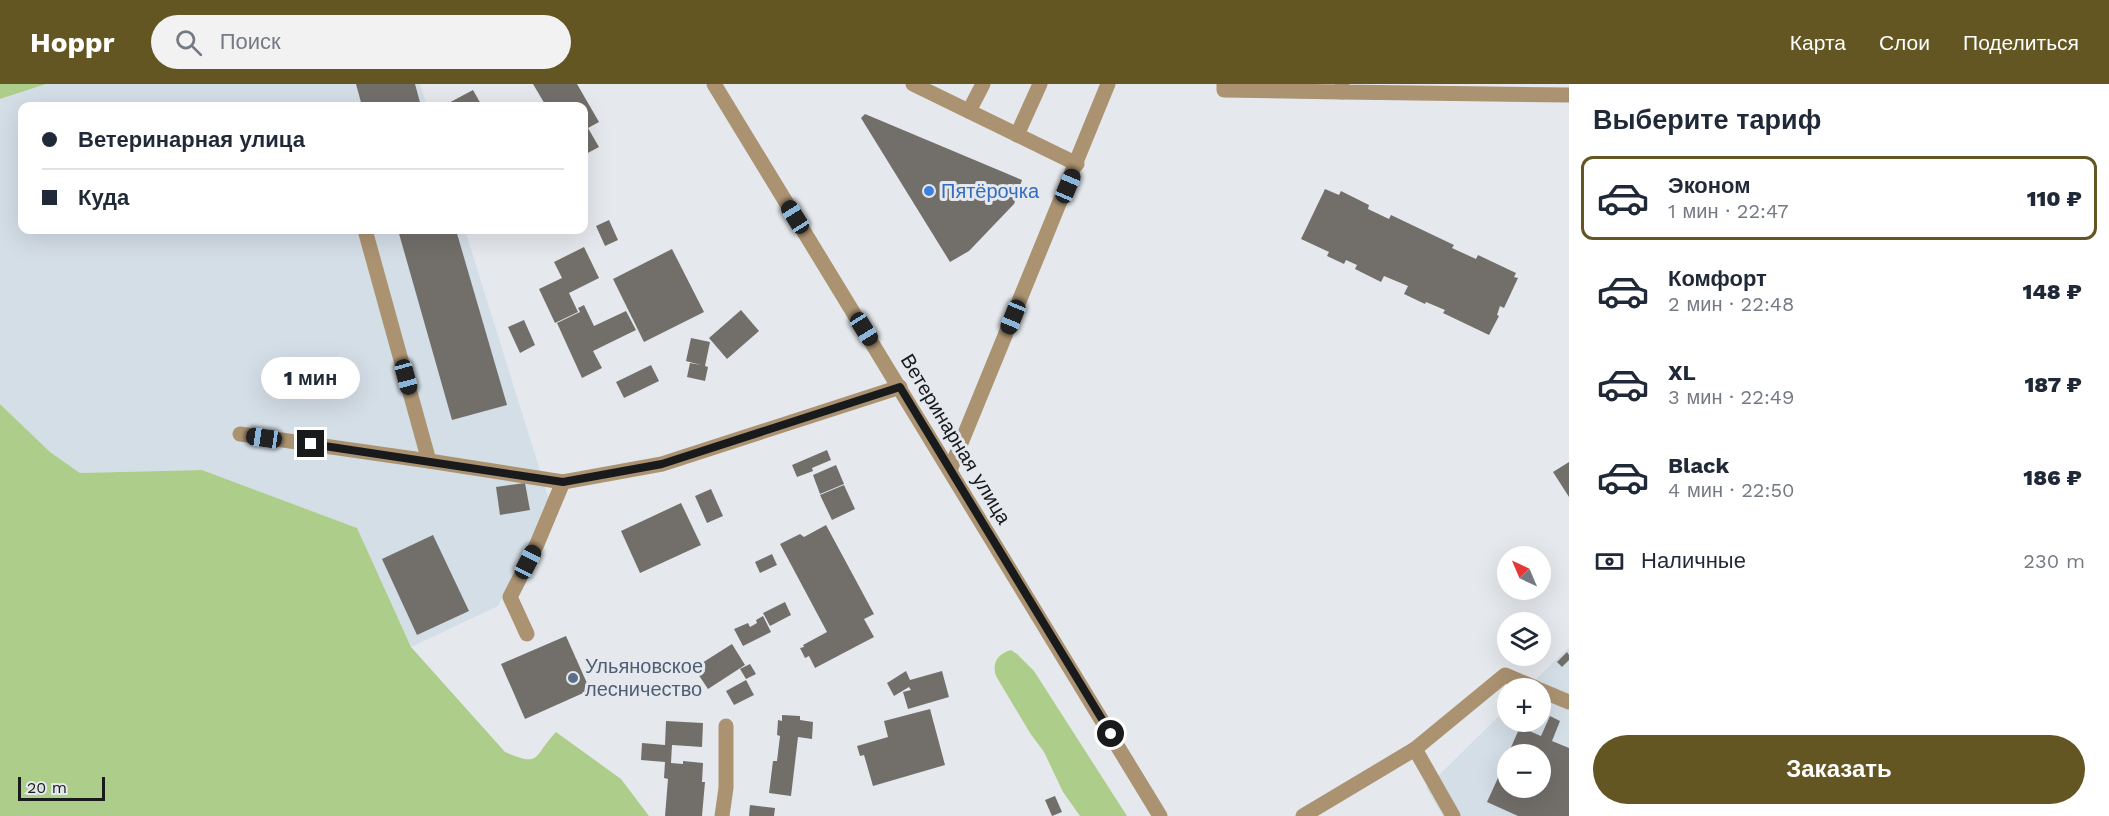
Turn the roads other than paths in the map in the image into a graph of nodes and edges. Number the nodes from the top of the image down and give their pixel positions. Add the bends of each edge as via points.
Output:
1 (714, 84) edge
2 (913, 84) edge
3 (982, 84) edge
4 (1041, 84) edge
5 (1108, 84) edge
6 (1224, 84) edge
7 (1342, 88) edge
8 (1534, 89) edge
9 (1569, 95) edge
10 (969, 111) junction
11 (1017, 135) junction
12 (1077, 164) junction
13 (366, 234) edge
14 (900, 387) junction
15 (240, 434) dead end
16 (429, 461) junction
17 (950, 470) junction
18 (563, 482) junction
19 (527, 634) dead end
20 (1497, 682) edge
21 (1551, 694) edge
22 (1569, 702) edge
23 (726, 726) dead end
24 (1415, 749) junction
25 (722, 816) edge
26 (1160, 816) edge
27 (1303, 816) edge
28 (1453, 816) edge

1 - 14 street, Ветеринарная улица
2 - 10 street
3 - 10 street
4 - 11 street
5 - 12 street
6 - 7 street via 1224,90
7 - 8 street
8 - 9 street
10 - 11 street
11 - 12 street
12 - 17 street
13 - 16 street
14 - 17 street, Ветеринарная улица
14 - 18 street via 662,464
15 - 16 street
16 - 18 street
17 - 26 street, Ветеринарная улица
18 - 19 street via 510,597
20 - 24 street
21 - 22 street
23 - 25 street
24 - 27 street
24 - 28 street

